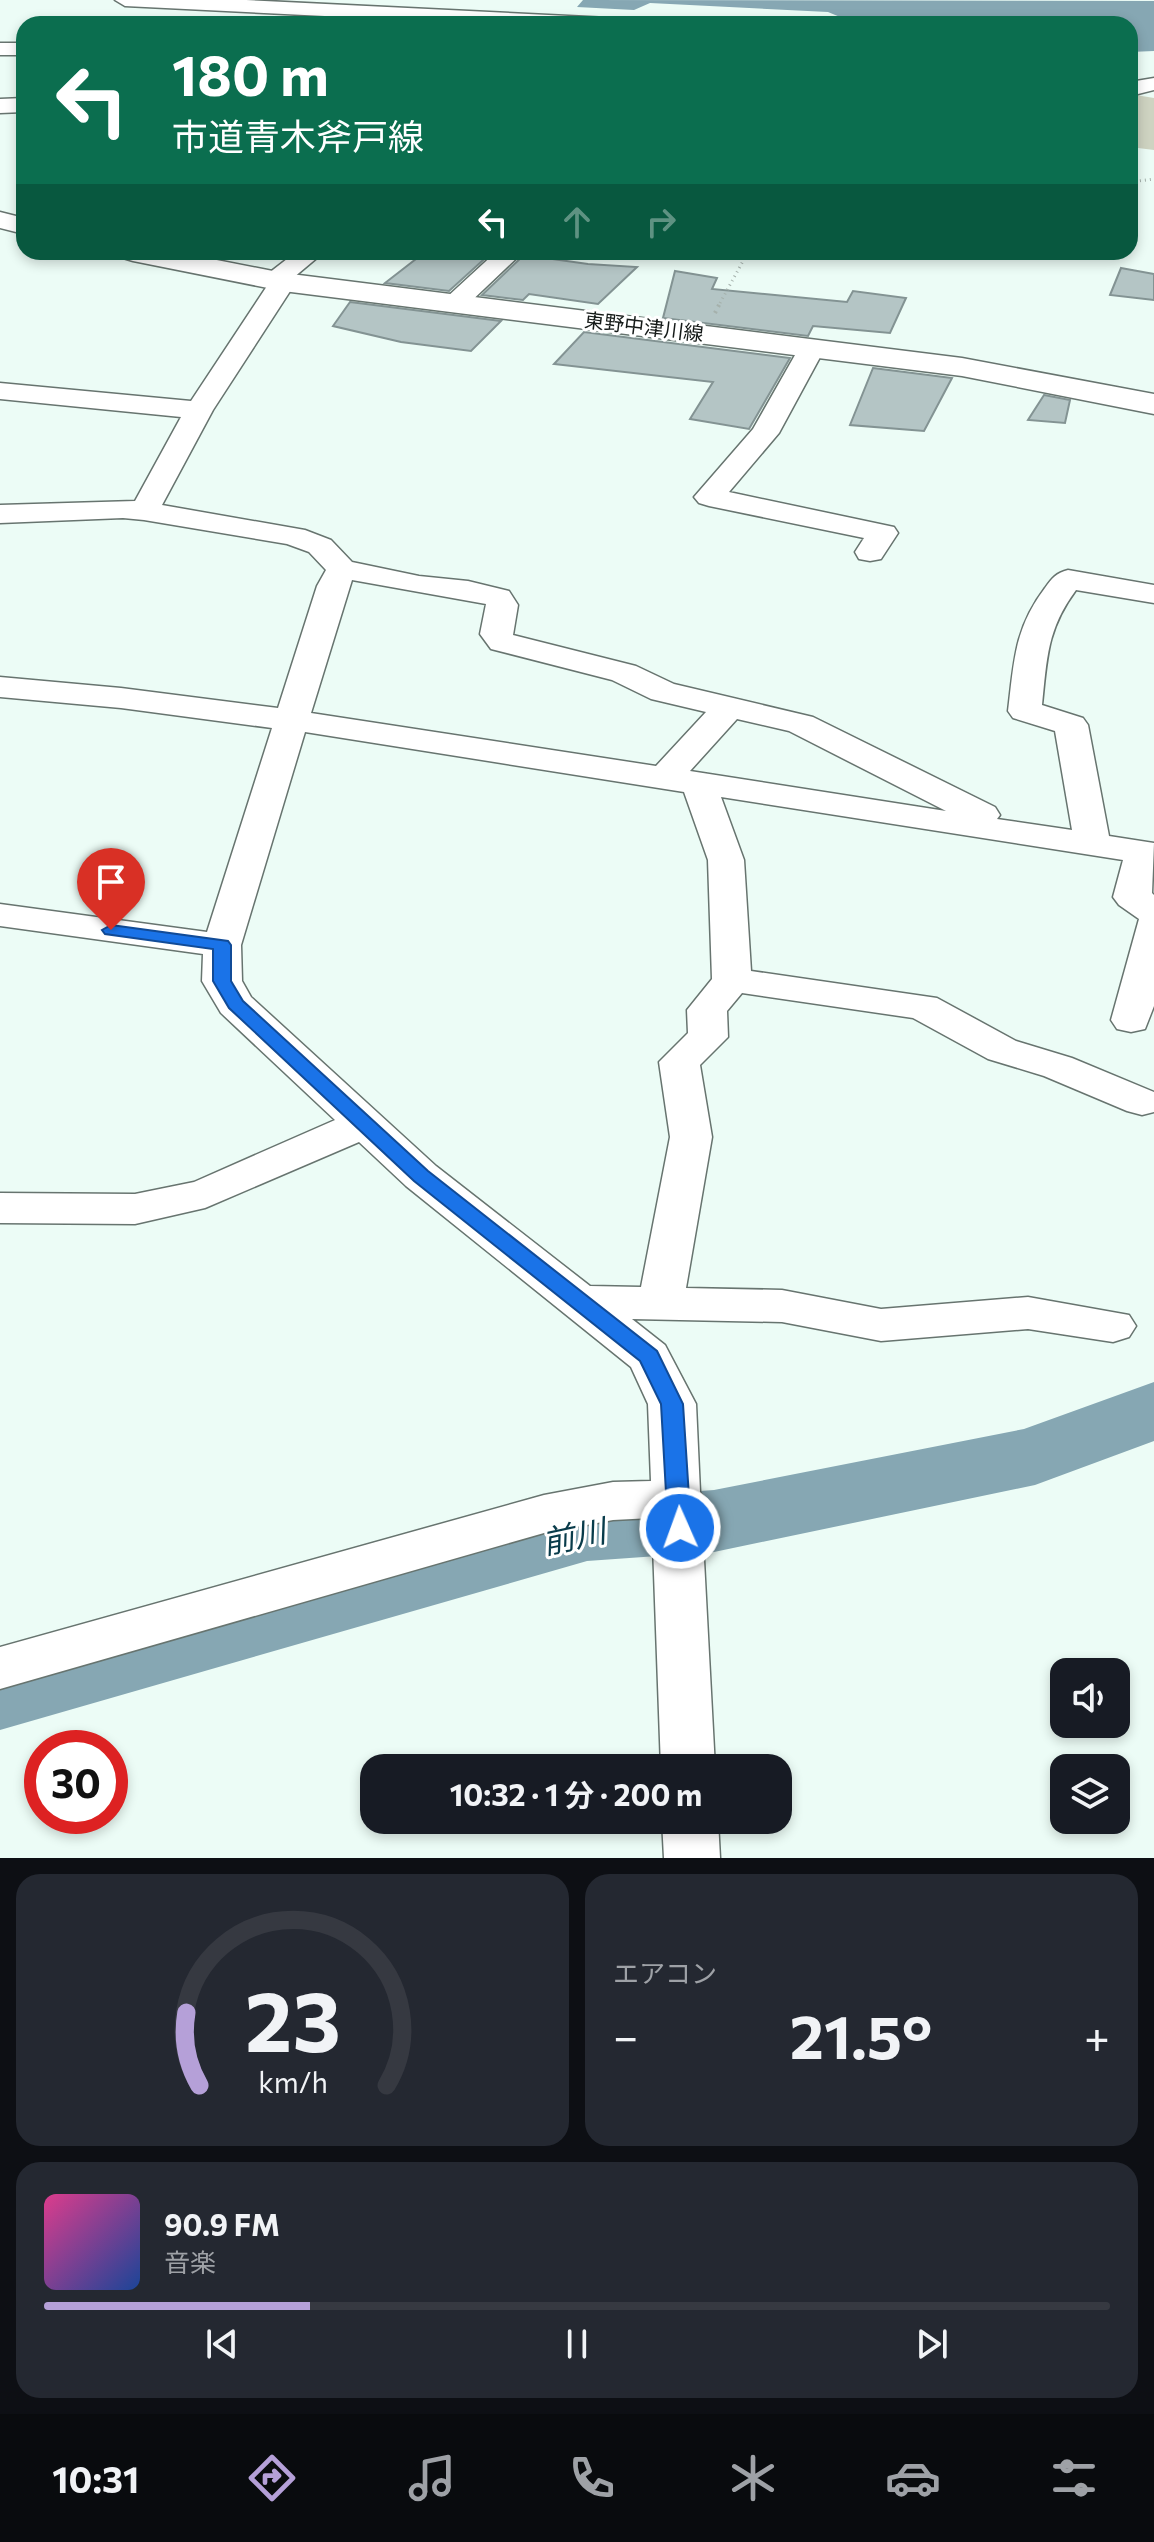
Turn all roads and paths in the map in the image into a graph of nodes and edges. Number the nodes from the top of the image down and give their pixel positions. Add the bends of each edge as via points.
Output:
1 (125, 0) edge
2 (219, 2) edge
3 (467, 16) edge
4 (173, 260) edge
5 (303, 260) edge
6 (502, 260) edge
7 (744, 260) edge
8 (278, 281) junction
9 (455, 303) junction
10 (703, 335) junction
11 (812, 348) junction
12 (0, 391) edge
13 (1154, 404) edge
14 (199, 410) junction
15 (144, 511) junction
16 (0, 514) edge
17 (870, 552) dead end
18 (342, 569) junction
19 (1154, 594) edge
20 (0, 687) edge
21 (729, 707) junction
22 (291, 720) junction
23 (682, 781) junction
24 (1013, 831) junction
25 (1093, 845) junction
26 (1148, 854) edge
27 (1154, 912) edge
28 (0, 915) edge
29 (1154, 924) edge
30 (222, 945) junction
31 (732, 980) junction
32 (1131, 1020) dead end
33 (1142, 1102) dead end
34 (362, 1124) junction
35 (0, 1208) edge
36 (577, 1302) junction
37 (661, 1304) junction
38 (1113, 1326) dead end
39 (679, 1498) junction
40 (0, 1668) edge
41 (688, 1754) edge
42 (691, 1834) edge
43 (692, 1858) edge

1 - 2 street
2 - 3 street
4 - 8 main road, 東野中津川線
5 - 8 street
6 - 9 street
7 - 10 path
8 - 9 main road, 東野中津川線
8 - 14 street
9 - 10 main road, 東野中津川線
10 - 11 main road, 東野中津川線
11 - 13 main road, 東野中津川線 via 962,367
11 - 17 street via 765,433 709,497 883,533
12 - 14 street
14 - 15 street
15 - 16 street
15 - 18 street via 294,536 320,546
18 - 21 street via 498,598 502,605 496,634 502,642
18 - 22 street
19 - 25 street via 1068,579 1043,612 1033,638 1025,711 1071,725
20 - 22 street
21 - 23 street
21 - 24 street via 801,724
22 - 23 street
22 - 30 street
23 - 24 street
23 - 31 street via 702,797 722,844 733,927
24 - 25 street
25 - 26 street
26 - 27 street via 1132,897
28 - 30 street
29 - 32 street
30 - 34 street via 222,981 235,1004
31 - 33 street via 923,1007 1002,1050
31 - 37 street via 707,1010 708,1037 679,1062 691,1137
34 - 35 street via 205,1194 135,1209
34 - 36 street
36 - 37 street
36 - 39 street via 649,1357 672,1404
37 - 38 street via 782,1306 881,1325 1028,1313
39 - 40 street via 613,1501 544,1514
39 - 41 street
42 - 43 street

